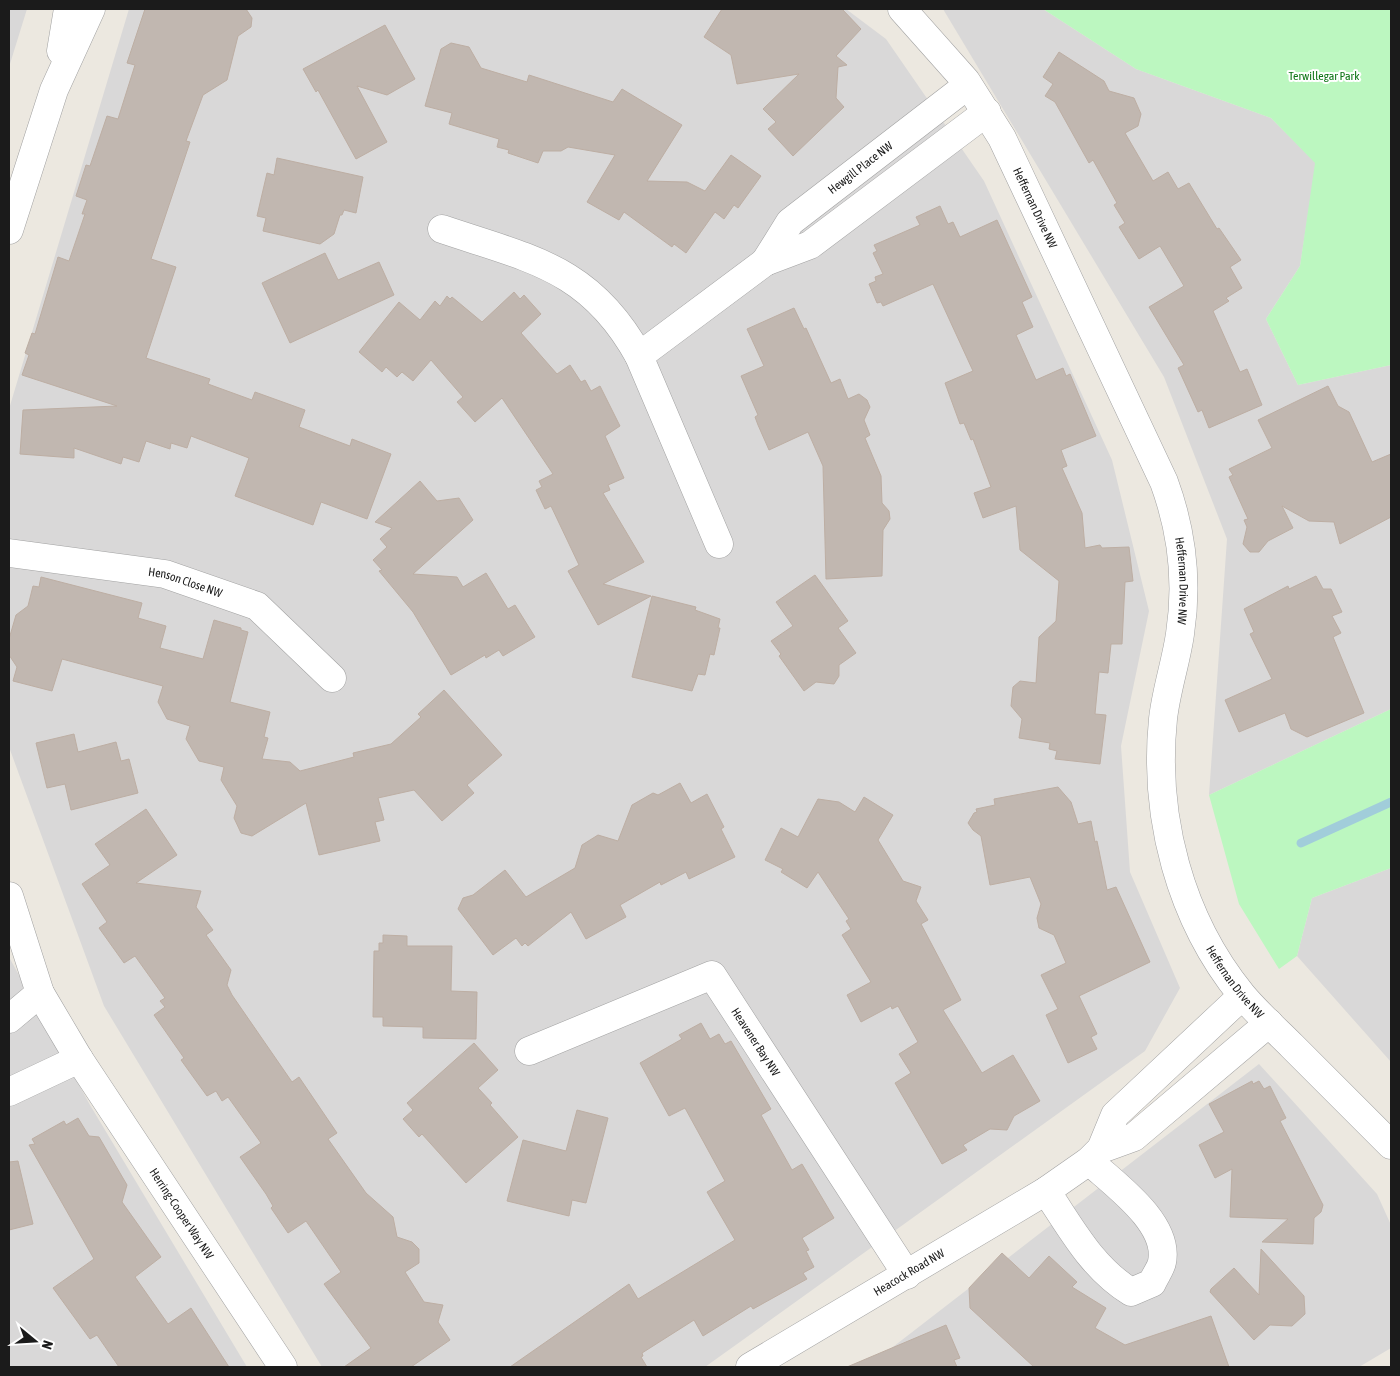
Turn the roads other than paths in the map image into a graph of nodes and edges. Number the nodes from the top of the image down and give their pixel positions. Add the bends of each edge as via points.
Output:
1 (68, 9) edge
2 (91, 9) edge
3 (902, 9) edge
4 (968, 85) junction
5 (54, 90) junction
6 (987, 112) junction
7 (442, 229) dead end
8 (9, 230) edge
9 (765, 262) junction
10 (639, 356) junction
11 (719, 544) dead end
12 (9, 553) edge
13 (332, 678) dead end
14 (9, 896) edge
15 (40, 993) junction
16 (1242, 996) junction
17 (9, 1019) edge
18 (1269, 1023) junction
19 (528, 1051) dead end
20 (79, 1059) junction
21 (9, 1092) edge
22 (1391, 1145) edge
23 (1095, 1155) junction
24 (1046, 1191) junction
25 (907, 1275) junction
26 (768, 1363) edge
27 (283, 1367) edge

1 - 5 street
2 - 5 street
3 - 4 street, Heffernan Drive NW
4 - 6 street, Heffernan Drive NW
4 - 9 street, Hewgill Place NW via 790,222
5 - 8 street
6 - 9 street, Hewgill Place NW via 810,245
6 - 16 street, Heffernan Drive NW via 1019,171 1174,508 1185,576 1180,634 1163,717 1164,804 1176,871 1189,909 1210,950
7 - 10 street via 544,264 565,275 610,311
9 - 10 street, Hewgill Place NW
10 - 11 street
12 - 13 street, Henson Close NW via 165,574 257,606
14 - 15 street, Herring-Cooper Way NW
15 - 17 street
15 - 20 street, Herring-Cooper Way NW
16 - 18 street, Heffernan Drive NW
16 - 23 street via 1115,1115
18 - 22 street, Heffernan Drive NW
18 - 23 street, Heacock Road NW via 1134,1137
19 - 25 street, Heavener Bay NW via 712,975
20 - 21 street
20 - 27 street, Herring-Cooper Way NW
23 - 24 street, Heacock Road NW
23 - 24 street via 1149,1218 1161,1241 1162,1262 1152,1283 1131,1292 1112,1280 1091,1259
24 - 25 street, Heacock Road NW
25 - 26 street, Heacock Road NW

